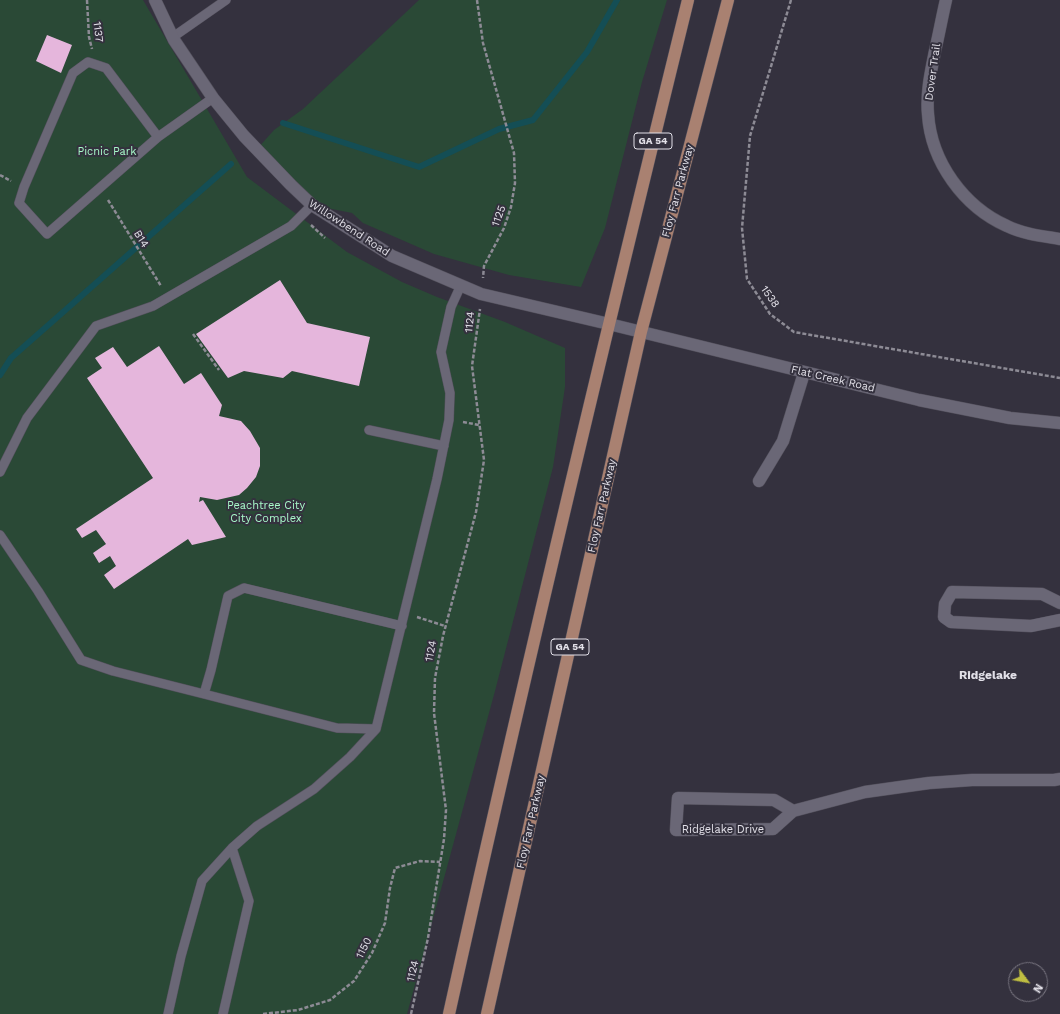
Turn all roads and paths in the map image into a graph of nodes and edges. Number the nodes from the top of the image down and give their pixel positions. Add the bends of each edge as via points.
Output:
1 (86, 0) edge
2 (155, 0) edge
3 (226, 0) edge
4 (477, 0) edge
5 (688, 0) edge
6 (728, 0) edge
7 (791, 0) edge
8 (946, 0) edge
9 (173, 37) junction
10 (96, 65) junction
11 (213, 98) junction
12 (158, 137) junction
13 (108, 200) dead end
14 (312, 205) junction
15 (1060, 239) edge
16 (461, 285) junction
17 (161, 286) dead end
18 (481, 294) junction
19 (609, 324) junction
20 (642, 332) junction
21 (193, 334) dead end
22 (219, 370) dead end
23 (804, 373) junction
24 (1060, 378) edge
25 (1060, 423) edge
26 (369, 430) dead end
27 (444, 446) junction
28 (0, 472) edge
29 (759, 481) dead end
30 (0, 535) edge
31 (1060, 603) edge
32 (405, 613) junction
33 (1060, 620) edge
34 (402, 626) junction
35 (445, 626) junction
36 (204, 694) junction
37 (376, 729) junction
38 (1060, 778) edge
39 (793, 811) junction
40 (232, 848) junction
41 (440, 862) junction
42 (168, 1014) edge
43 (223, 1014) edge
44 (263, 1014) edge
45 (411, 1014) edge
46 (448, 1014) edge
47 (487, 1014) edge

1 - 10 path, 1137 via 89,38
2 - 9 street, Willowbend Road
3 - 9 lane
4 - 18 path, 1125 via 483,43 514,153 515,183 504,228 484,266
5 - 19 main road, GA 54
6 - 20 main road, Floy Farr Parkway / GA 54
7 - 24 path, 1538 via 750,136 742,228 747,279 770,314 794,332
8 - 15 street, Dover Trail via 930,78 928,114 931,139 943,168 980,211 1007,226 1035,235
9 - 11 street, Willowbend Road
10 - 12 lane via 106,68
10 - 12 lane via 88,62 73,73 19,203 47,234
11 - 12 lane
11 - 14 street, Willowbend Road via 244,136
13 - 17 path, B14
14 - 16 street, Willowbend Road via 392,256
14 - 28 lane via 291,226 153,306 96,326 27,418
16 - 18 street, Willowbend Road
16 - 27 lane via 451,307 441,352 450,393 449,420
18 - 19 street, Willowbend Road
18 - 35 path, 1124 via 472,366 484,460 476,512
19 - 20 street, Flat Creek Road
19 - 46 main road, GA 54 via 502,773
20 - 23 street, Flat Creek Road
20 - 47 main road, Floy Farr Parkway / GA 54
21 - 22 path
23 - 25 street, Flat Creek Road via 1010,418
23 - 29 street via 783,441
26 - 27 lane
27 - 32 lane
30 - 36 lane via 81,660 113,672
31 - 33 street via 1042,594 952,592 945,604 944,617 951,622 1031,626
32 - 34 lane
32 - 35 path
34 - 36 lane via 244,588 228,596
34 - 37 lane
35 - 41 path, 1124 via 434,678 434,713 446,810
36 - 37 lane via 337,728
37 - 40 lane via 350,757 314,789 257,826
38 - 39 street, Ridgelake Drive via 929,783 865,792
39 - 39 street, Ridgelake Drive via 773,829 676,830 678,798 774,800
40 - 42 lane via 202,881
40 - 43 lane via 249,902
41 - 44 path, 1150 via 420,861 395,868 385,923 372,953 354,981 330,1000 298,1010
41 - 45 path, 1124 via 428,938

